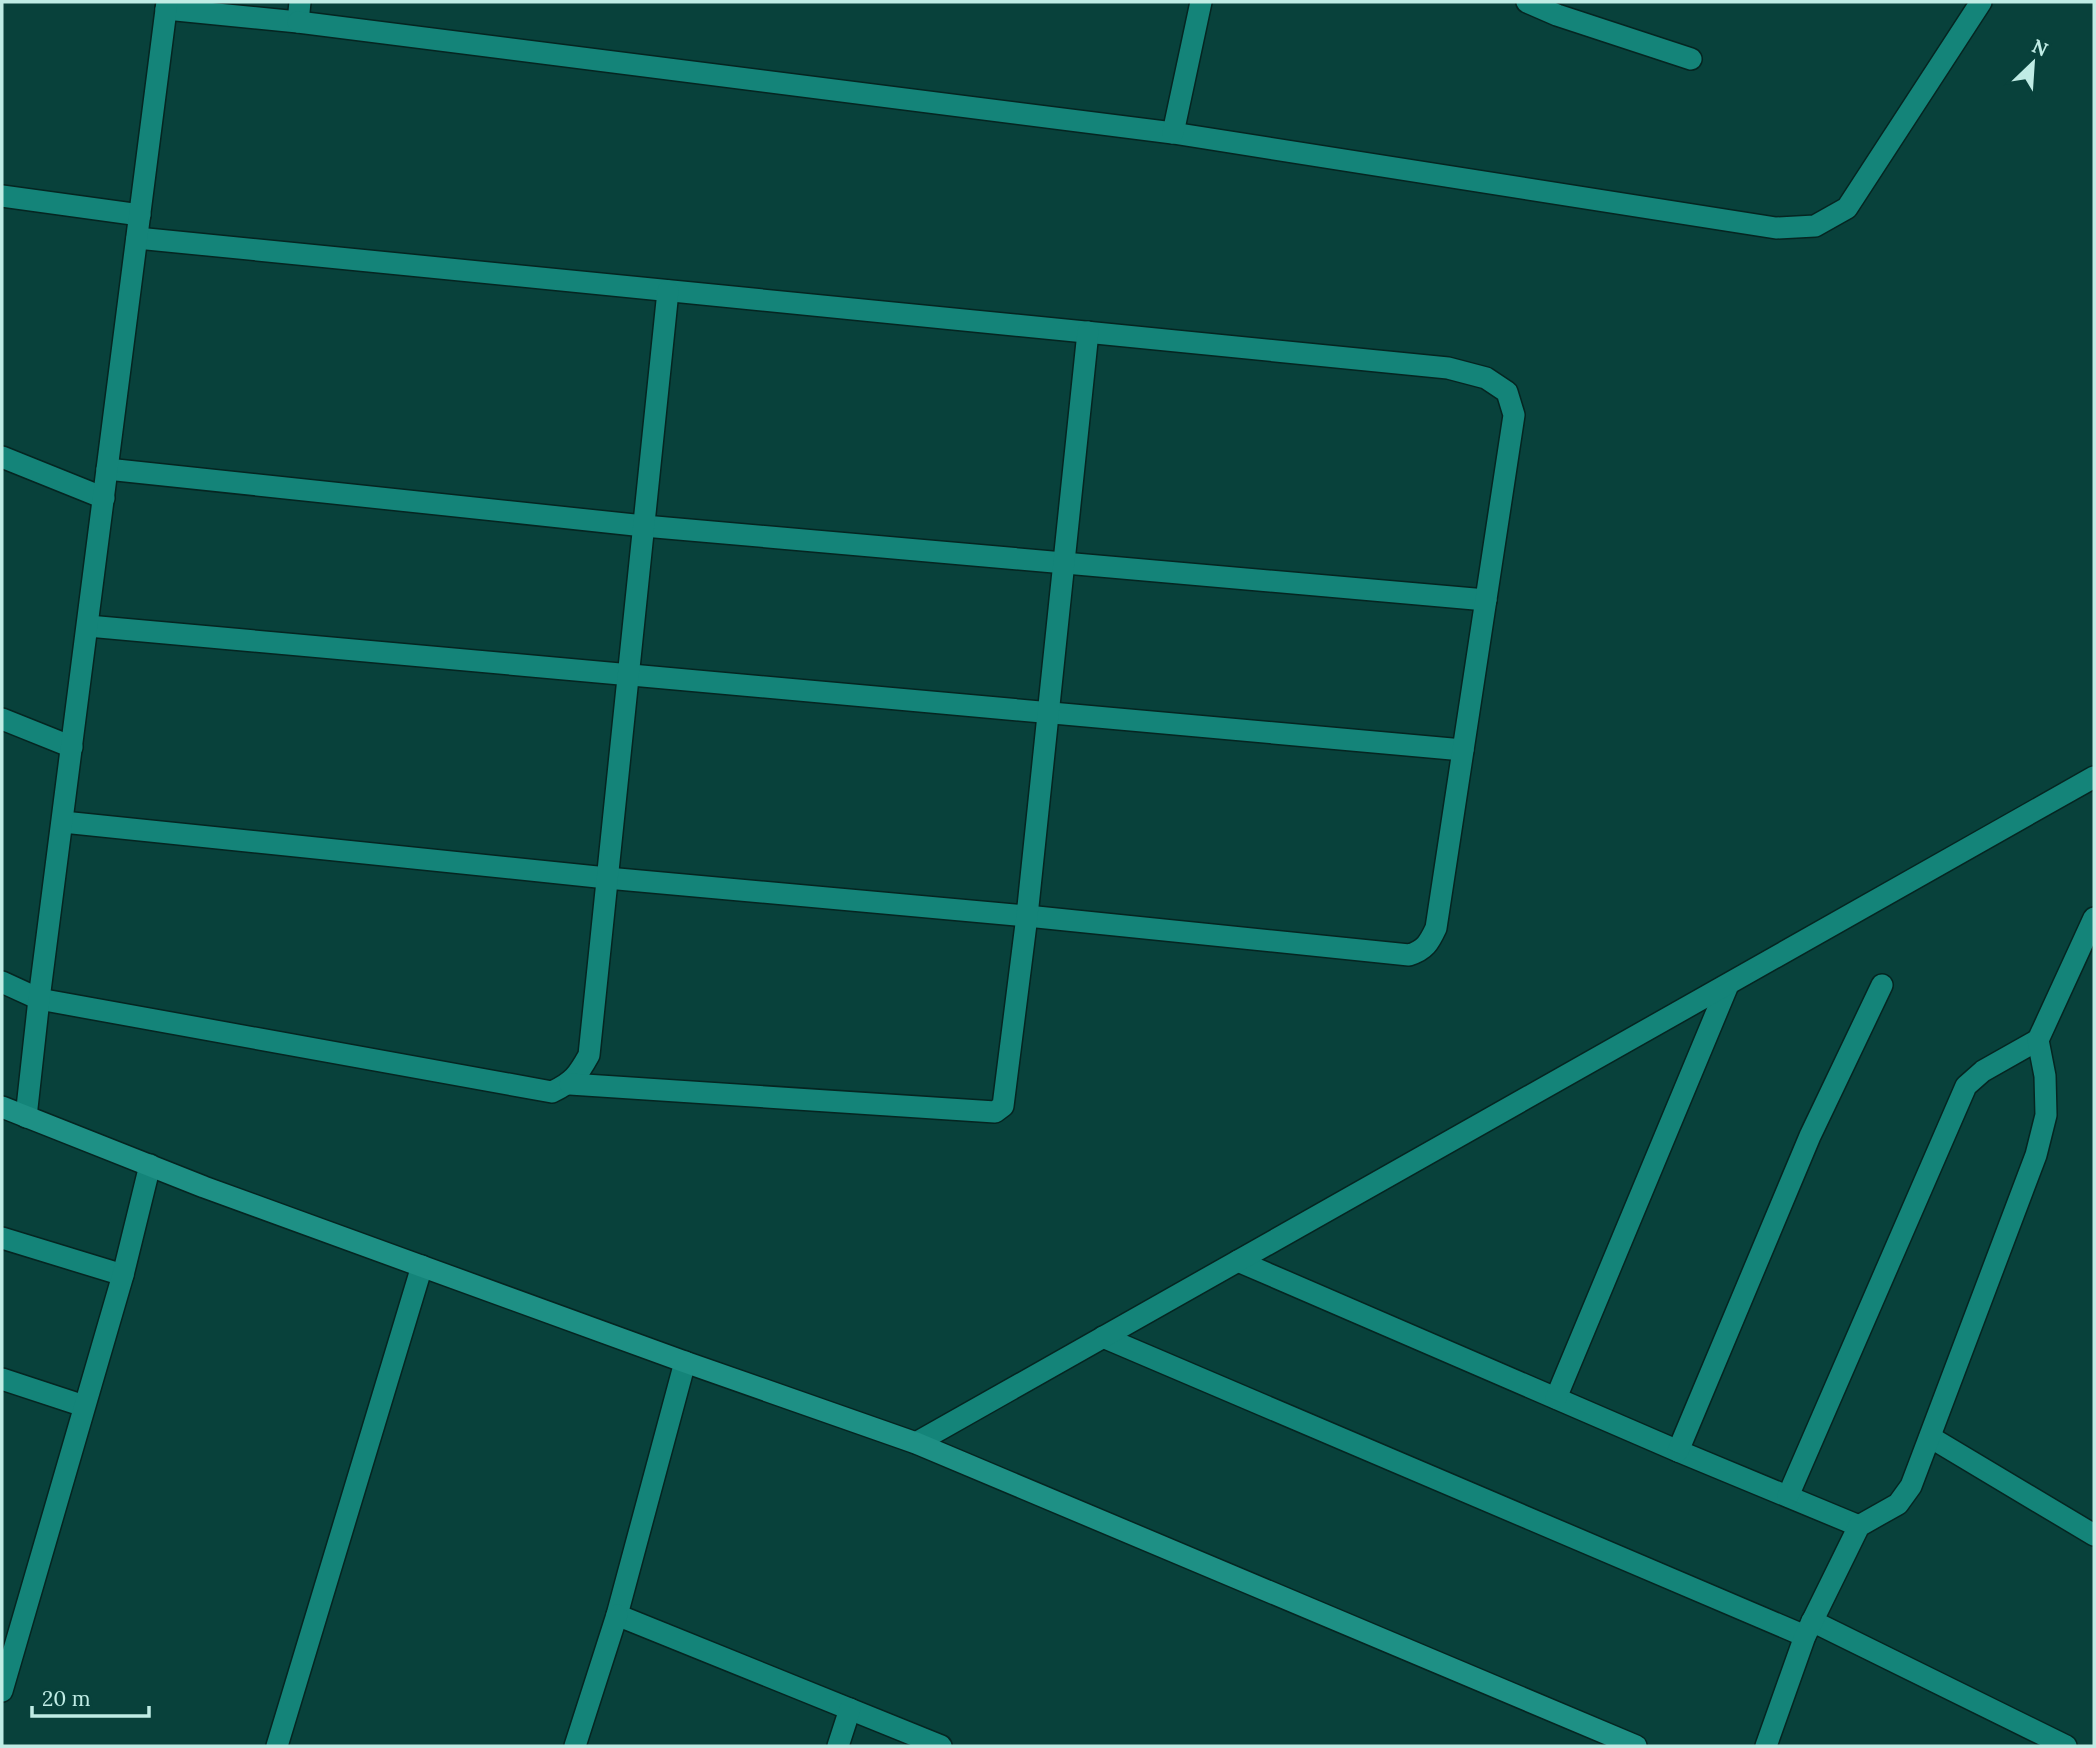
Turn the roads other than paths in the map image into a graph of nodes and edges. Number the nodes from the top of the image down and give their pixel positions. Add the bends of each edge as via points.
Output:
1 (1201, 2) edge
2 (1527, 2) edge
3 (1981, 2) edge
4 (167, 5) edge
5 (299, 12) edge
6 (1691, 59) dead end
7 (1173, 133) junction
8 (2, 195) edge
9 (140, 215) junction
10 (137, 238) junction
11 (668, 291) junction
12 (1088, 332) junction
13 (2, 457) edge
14 (107, 469) junction
15 (104, 498) junction
16 (644, 526) junction
17 (1064, 562) junction
18 (1486, 600) junction
19 (88, 626) junction
20 (628, 676) junction
21 (1048, 713) junction
22 (2, 719) edge
23 (72, 747) junction
24 (1463, 750) junction
25 (2091, 785) edge
26 (63, 821) junction
27 (607, 878) junction
28 (1027, 916) junction
29 (2094, 918) edge
30 (2, 982) edge
31 (1728, 985) junction
32 (1882, 985) dead end
33 (39, 999) junction
34 (2038, 1040) junction
35 (570, 1084) junction
36 (2, 1107) edge
37 (26, 1117) junction
38 (150, 1166) junction
39 (2, 1238) edge
40 (1238, 1261) junction
41 (422, 1266) junction
42 (123, 1275) junction
43 (1103, 1338) junction
44 (685, 1362) junction
45 (2, 1379) edge
46 (1556, 1398) junction
47 (84, 1406) junction
48 (1930, 1437) junction
49 (916, 1443) junction
50 (1678, 1451) junction
51 (1788, 1496) junction
52 (1859, 1526) junction
53 (2094, 1535) edge
54 (617, 1615) junction
55 (11, 1629) edge
56 (1808, 1629) junction
57 (2, 1691) edge
58 (850, 1709) junction
59 (277, 1746) edge
60 (575, 1746) edge
61 (838, 1746) edge
62 (941, 1746) edge
63 (1636, 1746) edge
64 (1766, 1746) edge
65 (2066, 1746) edge

1 - 7 street
2 - 6 street
3 - 7 street via 1847,208 1815,226 1776,228
4 - 5 street
4 - 9 street
5 - 7 street
8 - 9 street
9 - 10 street
10 - 11 street
10 - 14 street
11 - 12 street
11 - 16 street
12 - 17 street
12 - 18 street via 1448,368 1486,378 1507,392 1514,415
13 - 15 street
14 - 15 street
14 - 16 street
15 - 19 street
16 - 17 street
16 - 20 street
17 - 18 street
17 - 21 street
18 - 24 street
19 - 20 street
19 - 23 street
20 - 21 street
20 - 27 street
21 - 24 street
21 - 28 street
22 - 23 street
23 - 26 street
24 - 28 street via 1436,928 1423,951 1409,955
25 - 31 street
26 - 27 street
26 - 33 street
27 - 28 street
27 - 35 street via 589,1055
28 - 35 street via 1006,1098 995,1112
29 - 34 street
30 - 33 street
31 - 40 street
31 - 46 street
32 - 50 street via 1810,1136
33 - 35 street via 552,1091
33 - 37 street
34 - 48 street via 2046,1115 2036,1155
34 - 51 street via 1983,1070 1966,1086
36 - 37 street
37 - 38 street
38 - 41 street
38 - 42 street
39 - 42 street
40 - 43 street
40 - 46 street
41 - 44 street
41 - 59 street
42 - 47 street
43 - 49 street
43 - 56 street
44 - 49 street
44 - 54 street
45 - 47 street
46 - 50 street
47 - 55 street
48 - 52 street via 1911,1486 1898,1504
48 - 53 street
49 - 63 street
50 - 51 street
51 - 52 street
52 - 56 street
54 - 58 street
54 - 60 street
55 - 57 street
56 - 64 street
56 - 65 street
58 - 61 street
58 - 62 street

